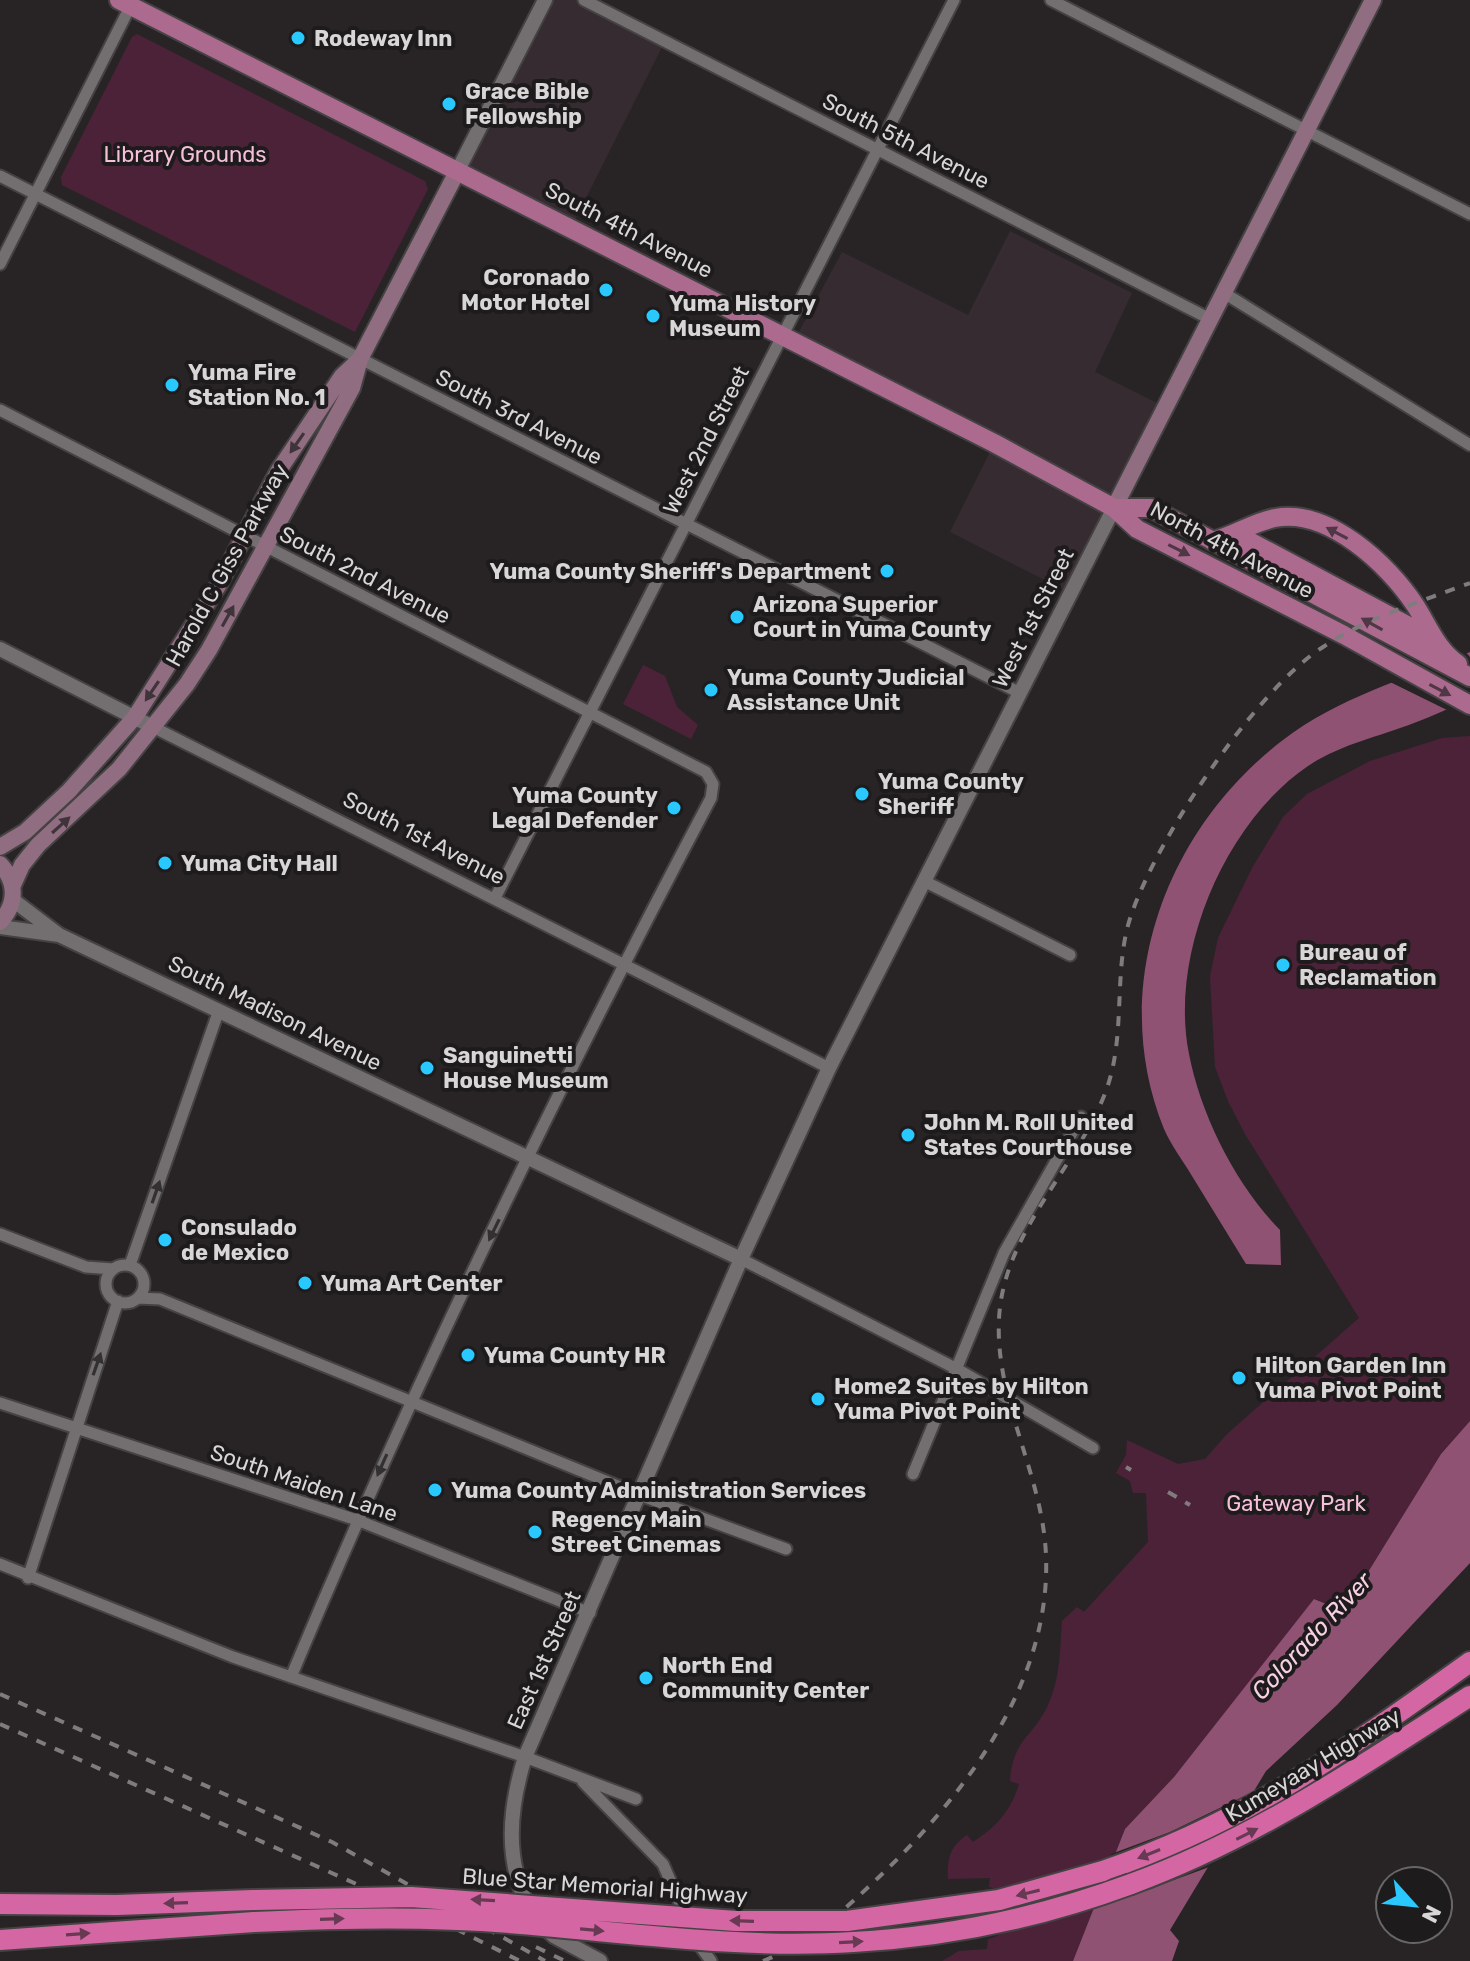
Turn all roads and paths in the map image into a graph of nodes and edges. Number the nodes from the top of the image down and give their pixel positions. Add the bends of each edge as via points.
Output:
1 (545, 0) edge
2 (584, 0) edge
3 (954, 0) edge
4 (1051, 0) edge
5 (1373, 0) edge
6 (128, 2) edge
7 (1306, 131) junction
8 (878, 149) junction
9 (458, 170) junction
10 (0, 176) edge
11 (36, 193) junction
12 (1470, 214) edge
13 (0, 264) edge
14 (1224, 293) junction
15 (1210, 319) junction
16 (783, 335) junction
17 (360, 359) junction
18 (0, 410) edge
19 (1470, 445) edge
20 (1114, 508) junction
21 (685, 525) junction
22 (1238, 535) junction
23 (245, 537) junction
24 (1212, 541) junction
25 (266, 547) junction
26 (1435, 640) junction
27 (0, 649) edge
28 (1446, 661) junction
29 (1470, 675) edge
30 (1020, 693) junction
31 (1470, 705) edge
32 (590, 713) junction
33 (135, 717) junction
34 (153, 727) junction
35 (0, 847) edge
36 (0, 864) edge
37 (924, 881) junction
38 (13, 892) junction
39 (495, 898) junction
40 (0, 925) edge
41 (59, 935) junction
42 (1070, 955) dead end
43 (625, 964) junction
44 (219, 1010) junction
45 (829, 1068) junction
46 (1081, 1117) dead end
47 (529, 1160) junction
48 (0, 1234) edge
49 (741, 1259) junction
50 (130, 1265) junction
51 (86, 1267) junction
52 (113, 1269) junction
53 (144, 1279) junction
54 (106, 1285) junction
55 (138, 1298) junction
56 (160, 1299) junction
57 (118, 1301) junction
58 (957, 1369) junction
59 (410, 1402) junction
60 (0, 1403) edge
61 (75, 1427) junction
62 (1093, 1448) dead end
63 (913, 1474) dead end
64 (640, 1495) junction
65 (357, 1520) junction
66 (786, 1549) dead end
67 (0, 1564) edge
68 (28, 1578) junction
69 (590, 1613) junction
70 (1470, 1662) edge
71 (291, 1677) junction
72 (1470, 1696) edge
73 (525, 1757) junction
74 (576, 1777) junction
75 (636, 1799) dead end
76 (1195, 1835) joint
77 (1177, 1867) joint
78 (0, 1904) edge
79 (0, 1940) edge
80 (600, 1961) edge
81 (711, 1961) edge

1 - 9 street
2 - 8 street, South 5th Avenue
3 - 8 street, West 2nd Street
4 - 7 street
5 - 7 main road, West 1st Street
6 - 9 main road, South 4th Avenue
6 - 11 street
7 - 12 street
7 - 14 main road, West 1st Street
8 - 15 street, South 5th Avenue
8 - 16 street, West 2nd Street
9 - 16 main road, South 4th Avenue
9 - 17 main road, Harold C Giss Parkway
10 - 11 street, South 3rd Avenue
11 - 13 street
11 - 17 street, South 3rd Avenue
14 - 15 main road, West 1st Street
14 - 19 street
15 - 20 main road, West 1st Street
16 - 20 main road, South 4th Avenue
16 - 21 street, West 2nd Street
17 - 21 street, South 3rd Avenue
17 -> 23 main road, Harold C Giss Parkway via 342,376 279,470
17 - 25 main road, Harold C Giss Parkway via 352,388
18 - 23 street, South 2nd Avenue
20 - 24 main road, North 4th Avenue via 1151,508
20 - 30 street, West 1st Street
20 -> 31 main road, North 4th Avenue via 1137,529
21 - 30 street, South 3rd Avenue
21 - 32 street, West 2nd Street
22 - 24 main road
22 - 26 main road
26 -> 22 main road via 1381,563 1339,534 1293,516 1273,518
23 - 25 street, South 2nd Avenue
23 -> 33 main road, Harold C Giss Parkway
28 -> 24 main road, North 4th Avenue
25 - 32 street, South 2nd Avenue
34 -> 25 main road, Harold C Giss Parkway via 209,650
26 - 28 main road
27 - 33 street, South 1st Avenue
28 - 29 main road, North 4th Avenue
30 - 37 street, West 1st Street
32 - 39 street, West 2nd Street
32 - 43 street, South 2nd Avenue via 710,777 711,798
33 - 34 street, South 1st Avenue
33 - 35 main road, Harold C Giss Parkway via 69,791 25,832
38 -> 34 main road, Harold C Giss Parkway via 22,865 38,845 119,769
34 - 39 street, South 1st Avenue
36 - 38 main road
37 - 42 street
37 - 45 street, West 1st Street
38 - 40 main road, Harold C Giss Parkway
38 - 41 street, South Madison Avenue
39 - 43 street, South 1st Avenue
40 - 41 street
41 - 44 street, South Madison Avenue
43 - 45 street, South 1st Avenue
43 - 47 street
44 - 47 street, South Madison Avenue
50 -> 44 street
45 - 49 street, West 1st Street
46 - 58 street via 1004,1253
47 - 49 street, South Madison Avenue
47 -> 59 street
48 - 51 street
49 - 58 street
49 - 64 street, East 1st Street
50 - 52 street
50 - 53 street
51 - 52 street
51 - 54 street
52 - 54 street
53 - 55 street
53 - 56 street
54 - 57 street
55 - 56 street
55 - 57 street
56 - 59 street
61 -> 57 street
58 - 62 street
58 - 63 street
59 - 64 street
59 -> 65 street
60 - 61 street, South Maiden Lane
61 - 65 street, South Maiden Lane
61 - 68 street
64 - 66 street
64 - 69 street, East 1st Street
65 - 69 street, South Maiden Lane
65 - 71 street
67 - 68 street
68 - 71 street
69 - 73 street, East 1st Street
70 - 76 highway, Kumeyaay Highway via 1311,1774
71 - 73 street
77 -> 72 highway, Kumeyaay Highway via 1295,1808
73 - 74 street
73 - 80 street, East 1st Street via 514,1799 511,1843 516,1879 530,1910 554,1936
74 - 75 street
74 - 81 street via 663,1864
76 -> 78 highway, Blue Star Memorial Highway, bridge via 1115,1867 1025,1894 949,1910 847,1921 736,1921 411,1897
79 -> 77 highway, Blue Star Memorial Highway, bridge via 254,1922 428,1919 750,1943 853,1942 940,1933 1031,1915

